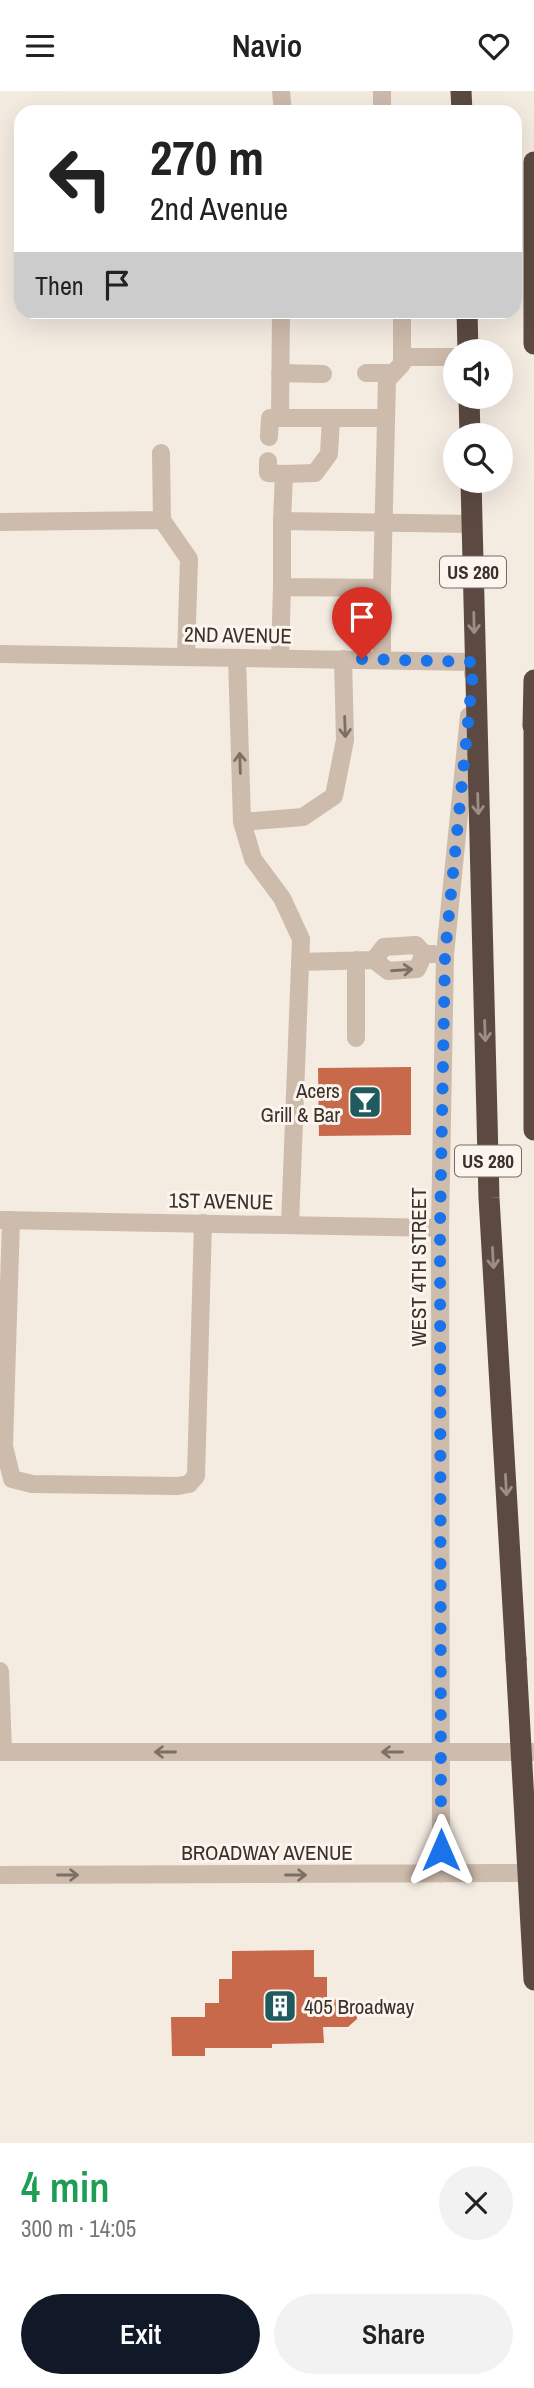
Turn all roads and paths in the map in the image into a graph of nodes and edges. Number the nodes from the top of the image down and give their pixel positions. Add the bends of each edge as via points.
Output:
1 (534, 162) edge
2 (281, 319) edge
3 (401, 319) edge
4 (467, 319) edge
5 (468, 339) edge
6 (534, 344) edge
7 (443, 359) edge
8 (398, 365) junction
9 (280, 373) junction
10 (366, 373) dead end
11 (323, 374) dead end
12 (288, 418) junction
13 (331, 418) junction
14 (386, 418) junction
15 (269, 437) dead end
16 (296, 437) dead end
17 (161, 453) dead end
18 (268, 461) dead end
19 (291, 470) junction
20 (471, 493) edge
21 (162, 520) junction
22 (282, 521) junction
23 (0, 522) edge
24 (383, 522) junction
25 (472, 524) junction
26 (282, 587) junction
27 (382, 588) junction
28 (0, 655) edge
29 (186, 657) junction
30 (237, 658) junction
31 (280, 658) junction
32 (343, 659) junction
33 (382, 659) junction
34 (474, 662) junction
35 (534, 680) edge
36 (534, 725) edge
37 (242, 822) junction
38 (445, 954) junction
39 (356, 960) junction
40 (300, 962) junction
41 (356, 1038) dead end
42 (534, 1130) edge
43 (6, 1220) edge
44 (203, 1223) junction
45 (290, 1225) junction
46 (440, 1228) junction
47 (0, 1671) edge
48 (0, 1700) edge
49 (1, 1752) edge
50 (441, 1752) junction
51 (534, 1752) edge
52 (441, 1874) junction
53 (534, 1874) edge
54 (0, 1875) edge
55 (534, 1980) edge

1 - 6 highway
2 - 9 street
3 - 8 street
4 - 5 highway
7 - 8 street
8 - 10 street
8 - 14 street via 387,380
9 - 11 street
9 - 12 street
12 - 13 street
12 - 15 street via 270,418
12 - 16 street
13 - 14 street
13 - 19 street via 330,454 314,473
14 - 24 street
17 - 21 street
18 - 19 street via 268,473
19 - 22 street
20 - 25 highway, US 280
21 - 23 street
21 - 29 street via 189,559
22 - 24 street
22 - 26 street
24 - 25 street
24 - 27 street
25 -> 34 highway, US 280
26 - 27 street
26 - 31 street
27 - 33 street
28 - 29 street, 2ND AVENUE
29 - 30 street, 2ND AVENUE
30 - 31 street, 2ND AVENUE
37 -> 30 street
31 - 32 street, 2ND AVENUE
32 - 33 street, 2ND AVENUE
32 -> 37 street via 345,740 334,796 303,817
33 - 34 street, 2ND AVENUE
34 - 38 street, WEST 4TH STREET
34 -> 55 highway, US 280, bridge via 489,1198
35 - 36 highway, US 280
36 - 42 highway, US 280
37 - 40 street via 253,859 282,898 301,939
38 - 39 street via 424,954 416,945 384,947 374,960
38 - 46 street, WEST 4TH STREET
39 - 40 street
39 - 41 street
40 - 45 street
43 - 44 street, 1ST AVENUE
43 - 44 street via 4,1446 12,1479 32,1484 178,1486 189,1484 195,1476
44 - 45 street, 1ST AVENUE
45 - 46 street, 1ST AVENUE
46 - 50 street, WEST 4TH STREET
47 - 48 street
48 - 49 street
50 -> 49 street
50 - 51 street
50 - 52 street, WEST 4TH STREET
52 - 53 street, BROADWAY AVENUE
54 -> 52 street, BROADWAY AVENUE

